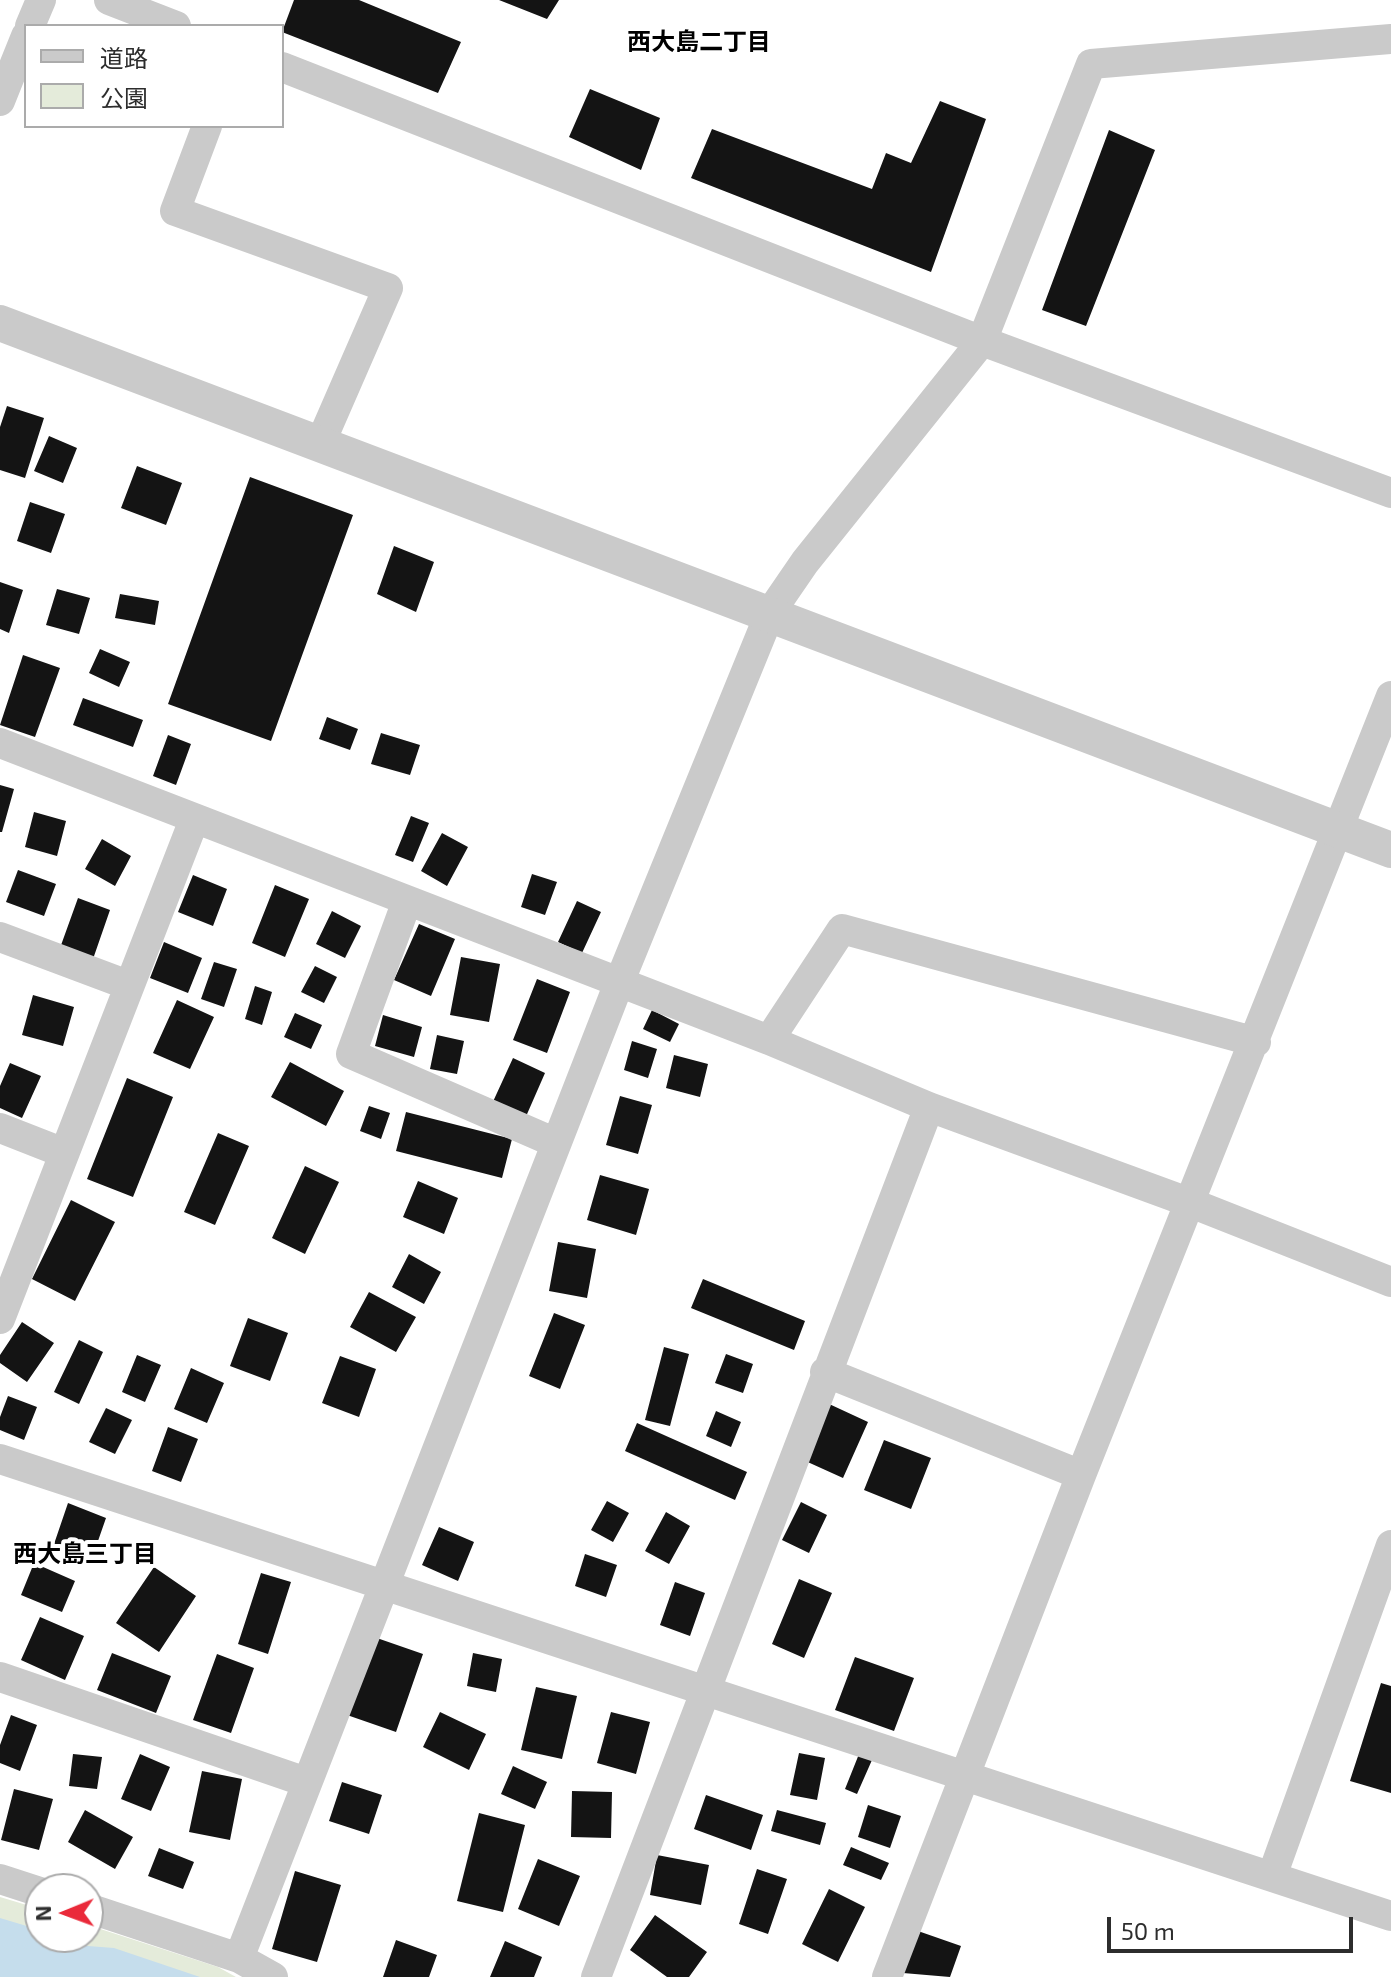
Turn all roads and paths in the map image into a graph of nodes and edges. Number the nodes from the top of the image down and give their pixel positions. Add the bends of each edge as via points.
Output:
1 (41, 0) edge
2 (109, 0) edge
3 (31, 24) edge
4 (171, 24) edge
5 (1391, 39) edge
6 (24, 41) edge
7 (284, 68) edge
8 (0, 101) edge
9 (206, 128) edge
10 (0, 323) edge
11 (982, 341) junction
12 (320, 444) junction
13 (1391, 493) edge
14 (770, 613) junction
15 (1391, 696) edge
16 (0, 743) edge
17 (194, 820) junction
18 (1338, 829) junction
19 (1391, 850) edge
20 (407, 901) junction
21 (0, 937) edge
22 (619, 983) junction
23 (128, 985) junction
24 (769, 1040) junction
25 (1256, 1042) junction
26 (929, 1107) junction
27 (0, 1128) edge
28 (556, 1143) junction
29 (64, 1153) junction
30 (1191, 1203) junction
31 (1391, 1282) edge
32 (0, 1319) edge
33 (825, 1372) junction
34 (0, 1459) edge
35 (1081, 1475) junction
36 (1391, 1545) edge
37 (383, 1584) junction
38 (0, 1677) edge
39 (708, 1691) junction
40 (966, 1777) junction
41 (306, 1782) junction
42 (1272, 1876) junction
43 (0, 1879) edge
44 (24, 1887) edge
45 (104, 1913) edge
46 (1391, 1916) edge
47 (239, 1958) junction
48 (273, 1977) edge
49 (596, 1977) edge
50 (887, 1977) edge

1 - 3 street
2 - 4 street
5 - 11 street via 1091,64
6 - 8 street
7 - 11 street
9 - 12 street via 175,211 388,288
10 - 12 street
11 - 13 street
11 - 14 street
12 - 14 street
14 - 18 street
14 - 22 street
15 - 18 street
16 - 17 street
17 - 20 street
17 - 23 street
18 - 19 street
18 - 25 street
20 - 22 street
20 - 28 street via 351,1054
21 - 23 street
22 - 24 street
22 - 28 street
23 - 29 street
24 - 25 street via 842,929
24 - 26 street
25 - 30 street
26 - 30 street
26 - 33 street
27 - 29 street
28 - 37 street
29 - 32 street
30 - 31 street
30 - 35 street
33 - 35 street
33 - 39 street
34 - 37 street
35 - 40 street
36 - 42 street
37 - 39 street
37 - 41 street
38 - 41 street
39 - 40 street
39 - 49 street
40 - 42 street
40 - 50 street
41 - 47 street
42 - 46 street
43 - 44 street
45 - 47 street
47 - 48 street

